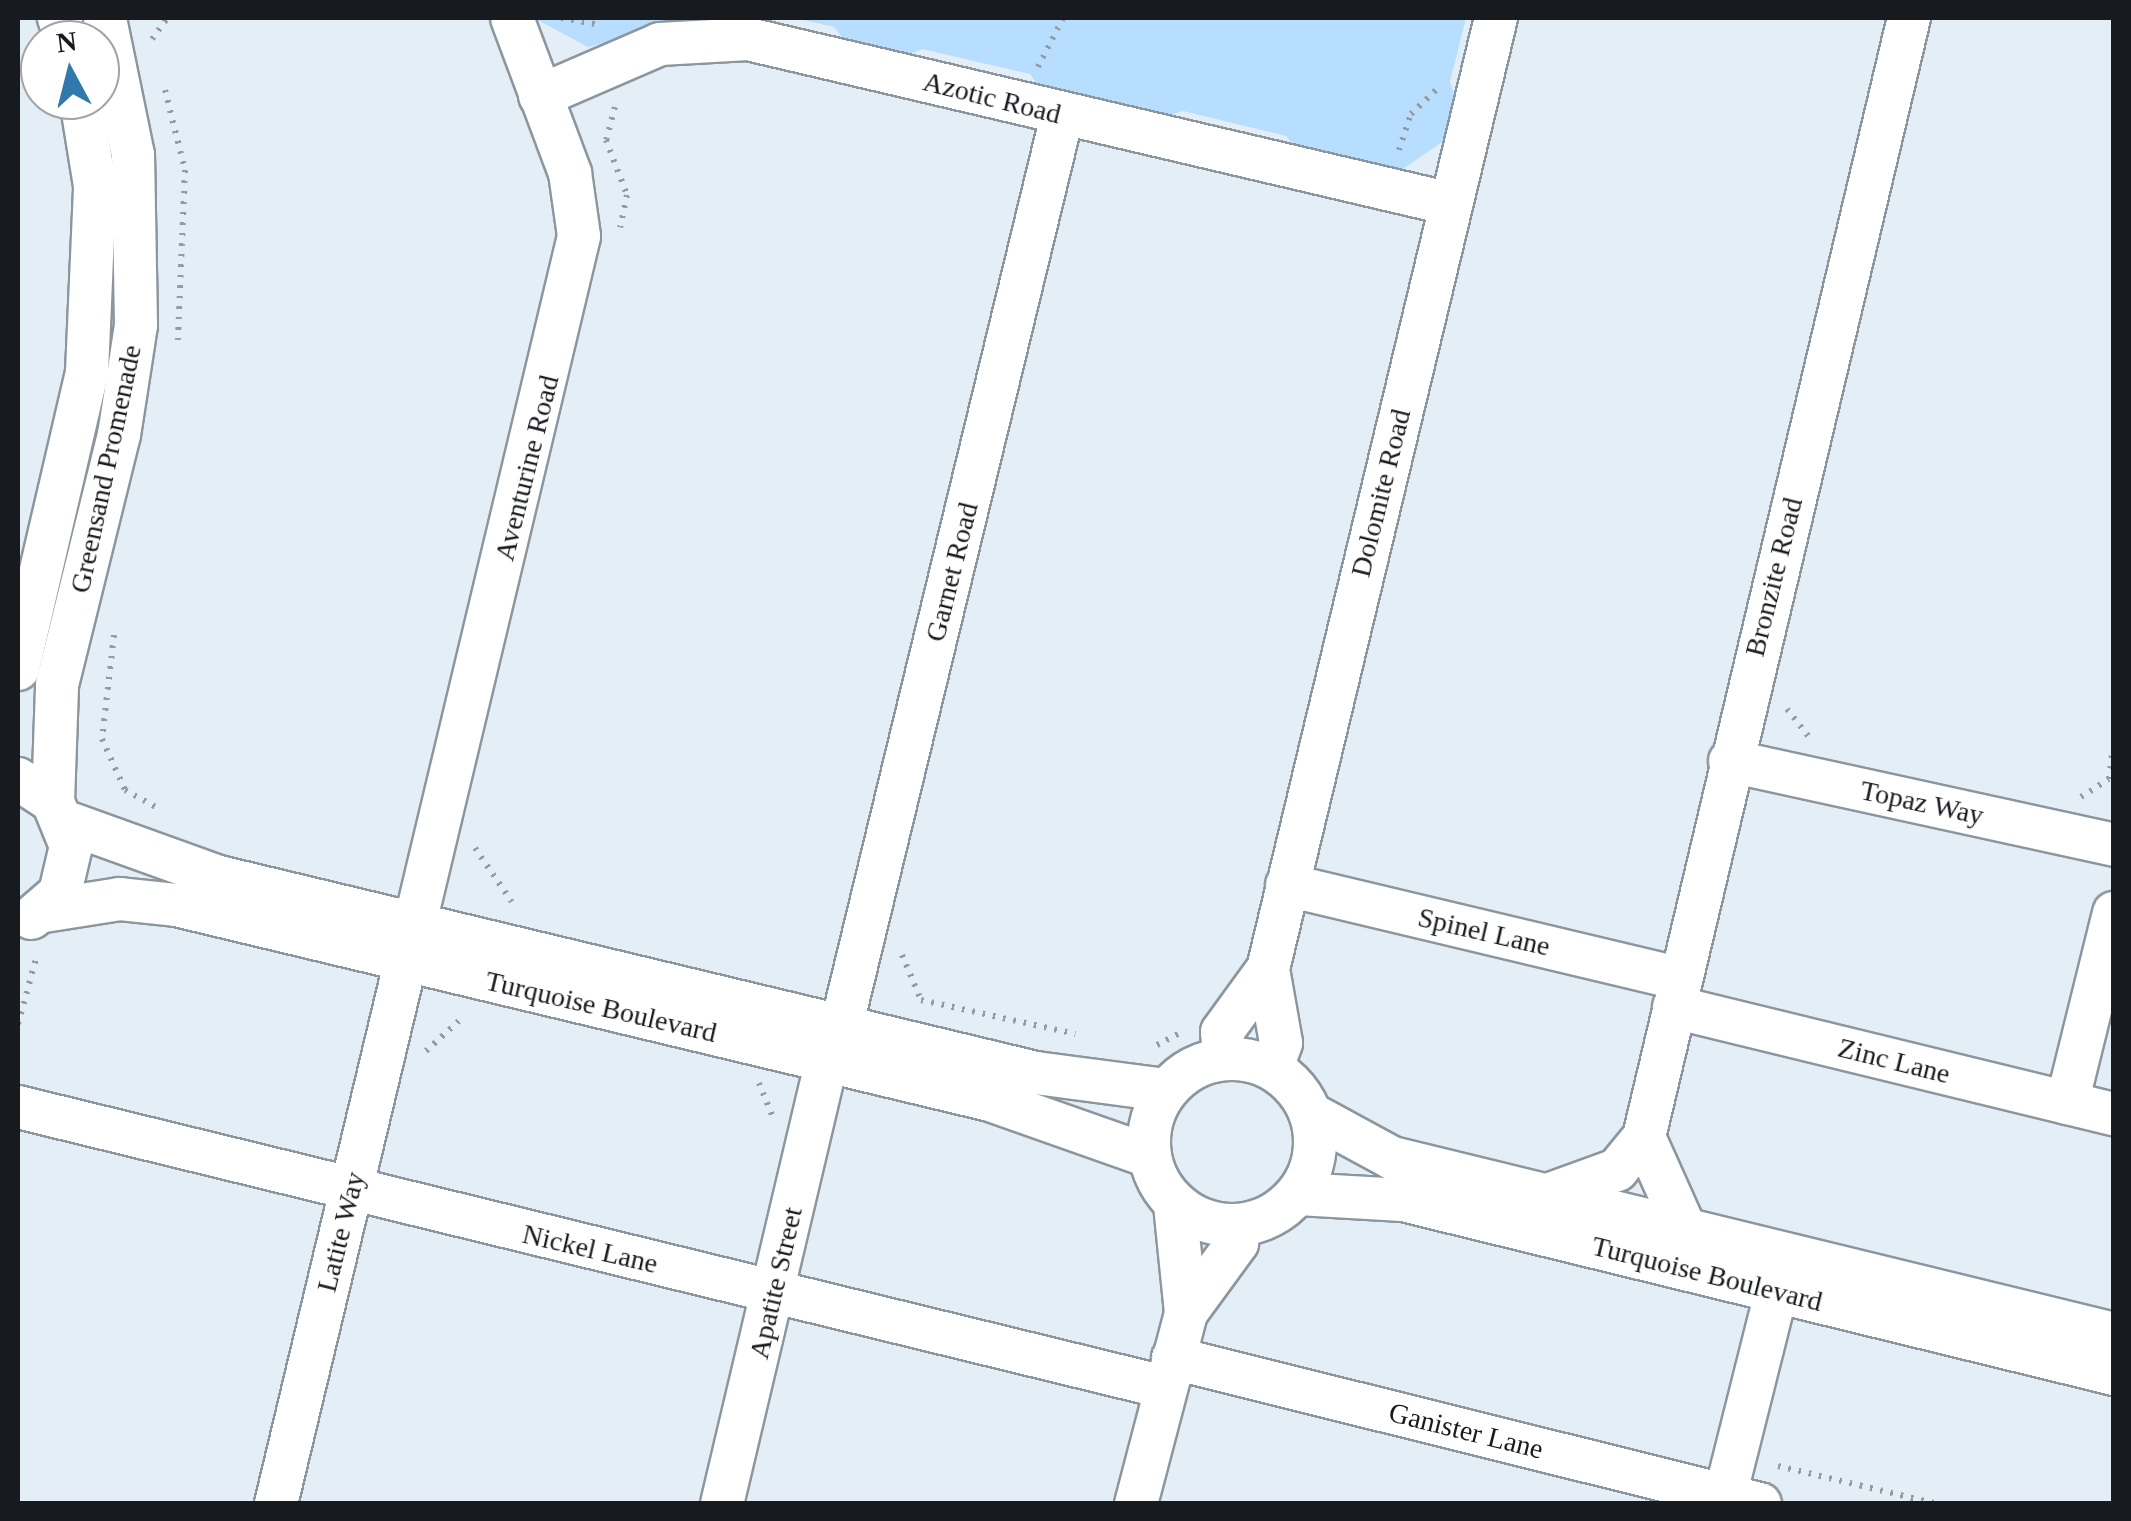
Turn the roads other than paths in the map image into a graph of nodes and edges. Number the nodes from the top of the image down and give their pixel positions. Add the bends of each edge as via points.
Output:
1 (105, 18) edge
2 (512, 18) edge
3 (1496, 18) edge
4 (1909, 18) edge
5 (540, 96) junction
6 (1062, 116) junction
7 (84, 120) edge
8 (1451, 204) junction
9 (18, 669) edge
10 (1730, 761) junction
11 (18, 779) edge
12 (60, 812) junction
13 (2114, 845) edge
14 (1286, 885) junction
15 (2114, 913) edge
16 (30, 929) edge
17 (406, 960) junction
18 (1268, 969) junction
19 (1677, 993) junction
20 (1224, 1058) junction
21 (829, 1062) junction
22 (1272, 1068) junction
23 (1166, 1090) junction
24 (2067, 1103) junction
25 (18, 1107) edge
26 (1311, 1114) junction
27 (2114, 1114) edge
28 (1644, 1137) junction
29 (1149, 1156) junction
30 (350, 1193) junction
31 (1298, 1194) junction
32 (1545, 1196) junction
33 (1175, 1204) junction
34 (1238, 1225) junction
35 (1686, 1231) junction
36 (1781, 1273) junction
37 (774, 1293) junction
38 (1186, 1313) junction
39 (2114, 1334) edge
40 (1168, 1373) junction
41 (2114, 1374) edge
42 (1736, 1501) edge
43 (276, 1504) edge
44 (722, 1504) edge
45 (1136, 1504) edge

1 - 12 street, Greensand Promenade via 133,155 136,325 119,434 57,685
2 - 5 street, Aventurine Road
3 - 8 street, Dolomite Road
4 - 10 street, Bronzite Road
5 - 6 street, Azotic Road via 660,44 730,37
5 - 17 street, Aventurine Road via 577,202 575,271
6 - 8 street, Azotic Road
6 - 21 street, Garnet Road
7 - 9 street, Greensand Promenade via 95,186 87,372
8 - 14 street, Dolomite Road
10 - 13 street, Topaz Way
10 - 19 street, Bronzite Road
11 - 12 street, Turquoise Boulevard
12 - 16 street, Greensand Promenade via 70,870
12 - 17 street, Turquoise Boulevard
14 - 18 street, Dolomite Road
14 - 19 street, Spinel Lane
15 - 24 street
16 - 17 street, Turquoise Boulevard via 144,900
17 - 21 street, Turquoise Boulevard
17 - 30 street, Latite Way
18 - 20 street, Dolomite Road via 1222,1032
18 - 22 street, Dolomite Road via 1281,1043
19 - 24 street, Zinc Lane
19 - 28 street, Bronzite Road
20 - 22 street
20 - 23 street
21 - 23 street, Turquoise Boulevard via 1036,1073
21 - 29 street, Turquoise Boulevard via 990,1100
21 - 37 street, Apatite Street
22 - 26 street
23 - 29 street
24 - 27 street, Zinc Lane
25 - 30 street, Nickel Lane
26 - 31 street via 1314,1155
26 - 32 street, Turquoise Boulevard via 1392,1158
28 - 32 street via 1617,1170
28 - 35 street
29 - 33 street
30 - 37 street, Nickel Lane
30 - 43 street, Latite Way
31 - 34 street
31 - 36 street, Turquoise Boulevard via 1402,1200
32 - 35 street, Turquoise Boulevard
33 - 34 street
33 - 38 street
34 - 38 street via 1237,1244
35 - 36 street, Turquoise Boulevard
36 - 39 street, Turquoise Boulevard
36 - 41 street, Turquoise Boulevard
36 - 42 street
37 - 40 street, Nickel Lane
37 - 44 street, Apatite Street
38 - 40 street
40 - 42 street, Ganister Lane
40 - 45 street

